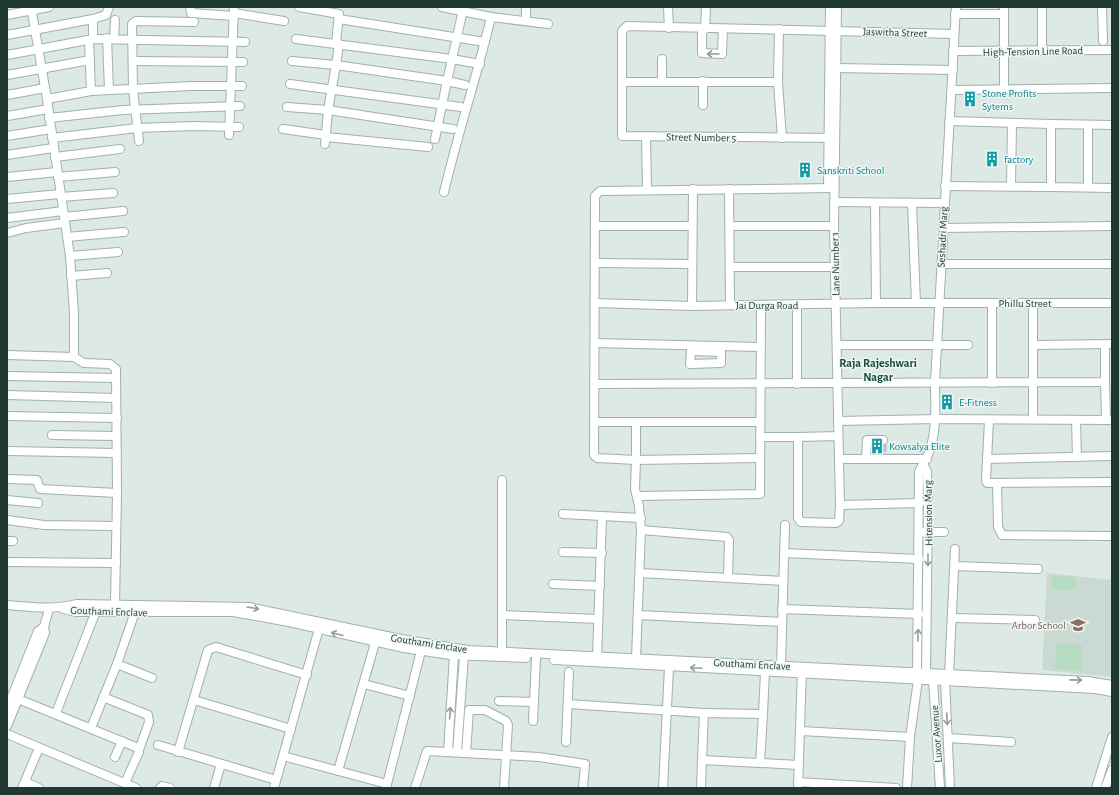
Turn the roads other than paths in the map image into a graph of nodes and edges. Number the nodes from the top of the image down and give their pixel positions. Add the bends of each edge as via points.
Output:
1 (49, 7) edge
2 (110, 7) edge
3 (190, 7) edge
4 (299, 7) edge
5 (442, 7) edge
6 (526, 7) edge
7 (668, 7) edge
8 (706, 7) edge
9 (830, 7) edge
10 (836, 7) edge
11 (1042, 7) edge
12 (1102, 7) edge
13 (31, 9) edge
14 (462, 9) edge
15 (955, 10) edge
16 (1004, 10) edge
17 (234, 12) edge
18 (7, 15) edge
19 (491, 17) junction
20 (93, 19) junction
21 (339, 19) junction
22 (115, 20) dead end
23 (284, 21) dead end
24 (526, 21) junction
25 (194, 22) dead end
26 (548, 24) dead end
27 (669, 28) junction
28 (36, 29) junction
29 (704, 29) junction
30 (723, 29) junction
31 (779, 29) junction
32 (833, 30) junction
33 (954, 34) junction
34 (7, 35) edge
35 (456, 37) junction
36 (111, 38) junction
37 (91, 39) junction
38 (296, 39) dead end
39 (132, 40) junction
40 (232, 41) junction
41 (1103, 41) dead end
42 (245, 42) dead end
43 (485, 42) junction
44 (338, 44) junction
45 (38, 49) junction
46 (1112, 50) edge
47 (953, 51) junction
48 (1004, 51) junction
49 (1042, 51) junction
50 (7, 55) edge
51 (452, 59) junction
52 (662, 59) dead end
53 (90, 60) junction
54 (133, 61) junction
55 (292, 61) dead end
56 (231, 62) junction
57 (243, 62) dead end
58 (480, 64) junction
59 (336, 65) junction
60 (836, 68) junction
61 (42, 69) junction
62 (952, 70) junction
63 (7, 75) edge
64 (662, 76) junction
65 (447, 81) junction
66 (703, 81) junction
67 (622, 82) junction
68 (778, 82) junction
69 (290, 84) dead end
70 (465, 85) dead end
71 (230, 86) junction
72 (242, 86) dead end
73 (45, 88) junction
74 (331, 88) junction
75 (1112, 88) edge
76 (1004, 89) junction
77 (109, 90) junction
78 (133, 90) junction
79 (952, 90) junction
80 (91, 91) junction
81 (7, 95) edge
82 (47, 99) junction
83 (443, 104) junction
84 (702, 105) dead end
85 (229, 106) junction
86 (240, 106) dead end
87 (287, 107) dead end
88 (461, 107) dead end
89 (135, 109) junction
90 (328, 110) junction
91 (49, 113) junction
92 (7, 116) edge
93 (949, 121) junction
94 (1012, 123) junction
95 (1051, 124) junction
96 (1088, 125) junction
97 (1112, 125) edge
98 (438, 126) junction
99 (239, 127) dead end
100 (137, 128) junction
101 (51, 129) junction
102 (283, 129) dead end
103 (453, 129) dead end
104 (228, 131) junction
105 (7, 136) edge
106 (646, 137) junction
107 (52, 138) junction
108 (782, 138) junction
109 (832, 138) junction
110 (326, 139) junction
111 (435, 139) dead end
112 (139, 141) dead end
113 (428, 147) dead end
114 (53, 148) junction
115 (120, 149) dead end
116 (7, 155) edge
117 (55, 157) junction
118 (114, 172) dead end
119 (57, 175) junction
120 (7, 177) edge
121 (945, 186) junction
122 (1011, 186) junction
123 (1051, 187) junction
124 (1088, 187) junction
125 (831, 188) junction
126 (1112, 188) edge
127 (647, 189) junction
128 (693, 189) junction
129 (729, 189) junction
130 (444, 192) dead end
131 (113, 193) dead end
132 (61, 196) junction
133 (7, 199) edge
134 (834, 202) junction
135 (944, 202) junction
136 (875, 203) junction
137 (912, 203) junction
138 (123, 211) dead end
139 (64, 217) junction
140 (7, 218) edge
141 (595, 226) junction
142 (692, 226) junction
143 (730, 226) junction
144 (834, 226) junction
145 (1112, 226) edge
146 (943, 228) junction
147 (124, 232) dead end
148 (7, 233) edge
149 (67, 237) junction
150 (118, 252) dead end
151 (70, 256) junction
152 (595, 263) junction
153 (692, 264) junction
154 (941, 264) junction
155 (1112, 264) edge
156 (730, 267) junction
157 (835, 267) junction
158 (106, 273) dead end
159 (71, 276) junction
160 (595, 303) junction
161 (876, 303) junction
162 (916, 303) junction
163 (1033, 303) junction
164 (1112, 303) edge
165 (836, 304) junction
166 (939, 304) junction
167 (992, 304) junction
168 (730, 305) junction
169 (797, 305) junction
170 (692, 306) junction
171 (761, 306) junction
172 (595, 343) junction
173 (937, 344) junction
174 (1109, 344) edge
175 (968, 345) dead end
176 (1033, 345) junction
177 (836, 346) junction
178 (760, 347) junction
179 (696, 348) junction
180 (715, 349) junction
181 (7, 355) edge
182 (74, 357) junction
183 (7, 376) edge
184 (116, 378) junction
185 (935, 382) junction
186 (1105, 382) junction
187 (992, 383) junction
188 (1033, 383) junction
189 (594, 384) junction
190 (797, 384) junction
191 (837, 384) junction
192 (759, 385) junction
193 (7, 395) edge
194 (116, 398) junction
195 (7, 416) edge
196 (117, 418) junction
197 (936, 419) junction
198 (989, 420) junction
199 (1033, 420) junction
200 (1076, 420) junction
201 (1109, 420) edge
202 (838, 421) junction
203 (594, 422) junction
204 (636, 422) junction
205 (759, 422) junction
206 (52, 435) dead end
207 (116, 436) junction
208 (838, 436) junction
209 (760, 437) junction
210 (798, 437) junction
211 (882, 440) dead end
212 (7, 450) edge
213 (117, 453) junction
214 (869, 456) junction
215 (1112, 456) edge
216 (1077, 457) junction
217 (759, 458) junction
218 (839, 459) junction
219 (987, 459) junction
220 (636, 460) junction
221 (925, 462) junction
222 (7, 479) edge
223 (502, 480) dead end
224 (1112, 482) edge
225 (997, 483) junction
226 (117, 493) junction
227 (637, 496) junction
228 (7, 500) edge
229 (38, 502) dead end
230 (920, 503) junction
231 (840, 505) junction
232 (563, 514) dead end
233 (602, 517) junction
234 (641, 518) junction
235 (7, 520) edge
236 (785, 525) dead end
237 (116, 526) junction
238 (641, 530) junction
239 (924, 532) junction
240 (944, 532) dead end
241 (1112, 536) edge
242 (955, 549) dead end
243 (563, 552) dead end
244 (602, 553) junction
245 (784, 553) junction
246 (920, 559) junction
247 (7, 562) edge
248 (116, 563) junction
249 (955, 566) junction
250 (1038, 569) dead end
251 (640, 573) junction
252 (728, 578) junction
253 (783, 581) junction
254 (553, 584) dead end
255 (600, 586) junction
256 (116, 604) junction
257 (7, 605) edge
258 (61, 608) junction
259 (49, 609) junction
260 (782, 609) junction
261 (96, 611) junction
262 (135, 612) junction
263 (919, 614) junction
264 (502, 615) junction
265 (638, 615) junction
266 (953, 618) junction
267 (598, 619) junction
268 (1035, 620) dead end
269 (782, 622) junction
270 (320, 625) junction
271 (44, 627) junction
272 (375, 643) junction
273 (421, 651) junction
274 (502, 651) junction
275 (454, 655) junction
276 (464, 656) junction
277 (597, 657) junction
278 (636, 658) junction
279 (536, 659) junction
280 (117, 664) junction
281 (781, 665) junction
282 (669, 667) junction
283 (802, 669) junction
284 (569, 672) dead end
285 (765, 672) junction
286 (307, 675) junction
287 (920, 676) junction
288 (947, 677) junction
289 (152, 678) dead end
290 (933, 680) junction
291 (364, 684) junction
292 (1112, 685) edge
293 (1112, 692) edge
294 (410, 696) junction
295 (103, 697) junction
296 (18, 699) junction
297 (194, 700) junction
298 (499, 701) dead end
299 (534, 702) junction
300 (568, 704) junction
301 (7, 709) edge
302 (667, 710) junction
303 (704, 712) junction
304 (56, 713) junction
305 (762, 714) junction
306 (533, 721) dead end
307 (7, 726) edge
308 (91, 728) junction
309 (291, 728) junction
310 (801, 731) junction
311 (7, 734) edge
312 (910, 737) junction
313 (1112, 737) edge
314 (948, 738) junction
315 (122, 741) junction
316 (566, 742) dead end
317 (1011, 742) dead end
318 (158, 745) dead end
319 (39, 748) junction
320 (139, 750) junction
321 (178, 752) junction
322 (448, 752) junction
323 (457, 752) junction
324 (466, 753) junction
325 (506, 755) junction
326 (283, 756) junction
327 (115, 757) dead end
328 (702, 760) junction
329 (760, 763) junction
330 (221, 764) junction
331 (799, 765) junction
332 (1112, 770) edge
333 (338, 771) junction
334 (125, 783) junction
335 (275, 784) edge
336 (24, 785) edge
337 (798, 785) edge
338 (387, 786) edge
339 (39, 788) edge
340 (136, 788) edge
341 (160, 788) edge
342 (170, 788) edge
343 (214, 788) edge
344 (415, 788) edge
345 (504, 788) edge
346 (583, 788) edge
347 (662, 788) edge
348 (700, 788) edge
349 (896, 788) edge
350 (907, 788) edge
351 (940, 788) edge
352 (950, 788) edge
353 (1096, 788) edge
354 (1105, 788) edge

1 - 13 street
2 - 20 street via 106,14
3 - 17 street via 191,13
4 - 21 street via 339,14
5 - 14 street
6 - 24 street
7 - 27 street
8 - 29 street
9 - 32 street
10 - 32 street
11 - 49 street
12 - 41 street
13 - 18 street
13 - 28 street
14 - 19 street
14 - 35 street
15 - 16 street
15 - 33 street, Seshadri Marg
16 - 48 street
17 - 23 street
17 - 40 street
19 - 24 street
19 - 43 street
20 - 28 street
20 - 37 street
21 - 35 street
21 - 44 street
22 - 36 street
24 - 26 street
25 - 39 street via 135,21 132,24
27 - 29 street, Jaswitha Street
27 - 67 street, Jaswitha Street via 623,28
28 - 34 street
28 - 45 street
29 - 30 street, Jaswitha Street
30 -> 29 street via 722,54 703,53
30 - 31 street, Jaswitha Street
31 - 32 street, Jaswitha Street
31 - 68 street
32 - 33 street, Jaswitha Street
32 - 60 street
32 - 109 street
33 - 47 street, Seshadri Marg
35 - 43 street
35 - 51 street
36 - 37 street
36 - 39 street
36 - 77 street
37 - 45 street
37 - 53 street
38 - 44 street
39 - 40 street
39 - 54 street
40 - 42 street
40 - 56 street
43 - 58 street
44 - 51 street
44 - 59 street
45 - 50 street
45 - 61 street
46 - 49 street, High-Tension Line Road
47 - 48 street, High-Tension Line Road
47 - 62 street, Seshadri Marg
48 - 49 street, High-Tension Line Road
48 - 76 street
51 - 58 street
51 - 65 street
52 - 64 street
53 - 61 street
53 - 80 street
54 - 56 street
54 - 78 street
55 - 59 street
56 - 57 street
56 - 71 street
58 - 130 street via 457,137
59 - 65 street
59 - 74 street
60 - 62 street
60 - 109 street
61 - 63 street
61 - 73 street
62 - 79 street, Seshadri Marg
64 - 66 street
64 - 67 street
65 - 70 street
65 - 83 street
66 - 68 street
66 - 84 street
67 - 106 street, Street Number 5 via 622,136
68 - 108 street
69 - 74 street
71 - 72 street
71 - 78 street
71 - 85 street
73 - 81 street
73 - 82 street
74 - 83 street
74 - 90 street
75 - 76 street
76 - 79 street
77 - 78 street
77 - 80 street
78 - 89 street
79 - 93 street, Seshadri Marg
80 - 82 street
82 - 91 street
83 - 88 street
83 - 98 street
85 - 86 street
85 - 89 street
85 - 104 street
87 - 90 street
89 - 91 street
89 - 100 street
90 - 98 street
90 - 110 street
91 - 92 street
91 - 101 street
93 - 94 street
93 - 121 street, Seshadri Marg
94 - 95 street
94 - 122 street
95 - 96 street
95 - 123 street
96 - 97 street
96 - 124 street
98 - 103 street
98 - 111 street
99 - 104 street
100 - 104 street
100 - 107 street
100 - 112 street
101 - 105 street
101 - 107 street
102 - 110 street
106 - 108 street, Street Number 5
106 - 127 street
107 - 114 street
108 - 109 street, Street Number 5
109 - 125 street, Lane Number 1
110 - 113 street
114 - 116 street
114 - 117 street
115 - 117 street
117 - 119 street
118 - 119 street
119 - 120 street
119 - 132 street
121 - 122 street
121 - 135 street, Seshadri Marg
122 - 123 street
123 - 124 street
124 - 126 street
125 - 129 street
125 - 134 street, Lane Number 1
127 - 128 street
127 - 141 street via 597,192
128 - 129 street
128 - 142 street
129 - 143 street
131 - 132 street
132 - 133 street
132 - 139 street
134 - 136 street
134 - 144 street, Lane Number 1
135 - 137 street
135 - 146 street, Seshadri Marg
136 - 137 street
136 - 161 street
137 - 162 street
138 - 139 street
139 - 140 street
139 - 148 street
139 - 149 street
141 - 142 street
141 - 152 street
142 - 153 street
143 - 144 street
143 - 156 street
144 - 157 street, Lane Number 1
145 - 146 street
146 - 154 street, Seshadri Marg
147 - 149 street
149 - 151 street
150 - 151 street
151 - 159 street
152 - 153 street
152 - 160 street
153 - 170 street
154 - 155 street
154 - 166 street, Seshadri Marg
156 - 157 street
156 - 168 street
157 - 165 street, Lane Number 1
158 - 159 street
159 - 182 street
160 - 170 street, Jai Durga Road
160 - 172 street
161 - 162 street, Jai Durga Road
161 - 165 street, Jai Durga Road
162 - 166 street, Jai Durga Road
163 - 164 street, Phillu Street
163 - 167 street, Phillu Street
163 - 176 street
165 - 169 street, Jai Durga Road
165 - 177 street, Lane Number 1
166 - 167 street, Phillu Street
166 - 173 street, Seshadri Marg
167 - 187 street
168 - 170 street, Jai Durga Road
168 - 171 street, Jai Durga Road
169 - 171 street, Jai Durga Road
169 - 190 street
171 - 178 street
172 - 179 street
172 - 189 street
173 - 175 street
173 - 177 street
173 - 185 street, Seshadri Marg
174 - 176 street
174 - 186 street
176 - 188 street
177 - 191 street, Lane Number 1
178 - 180 street
178 - 192 street
179 - 180 street
179 - 180 street via 690,352 690,363 720,364 721,352
181 - 182 street
182 - 184 street via 84,363 110,364 116,369
183 - 184 street
184 - 194 street
185 - 187 street
185 - 191 street
185 - 197 street, Seshadri Marg
186 - 188 street
186 - 201 street
187 - 188 street
188 - 199 street
189 - 192 street
189 - 203 street
190 - 191 street
190 - 192 street
191 - 202 street, Lane Number 1
192 - 205 street
193 - 194 street
194 - 196 street
195 - 196 street
196 - 207 street
197 - 198 street
197 - 202 street
197 - 221 street, Seshadri Marg via 932,446
198 - 199 street
198 - 219 street
199 - 200 street
200 - 201 street
200 - 216 street
202 - 208 street, Lane Number 1
203 - 204 street
203 - 220 street via 594,455 597,458
204 - 205 street
204 - 220 street
205 - 209 street
206 - 207 street
207 - 213 street
208 - 210 street
208 - 218 street, Lane Number 1
209 - 210 street
209 - 217 street
210 - 231 street, Lane Number 1 via 799,521 836,523 839,521
211 - 214 street via 867,440
212 - 213 street
213 - 226 street
214 - 218 street
214 - 221 street via 882,455
215 - 216 street
216 - 219 street
217 - 220 street
217 - 227 street via 760,494
218 - 231 street, Lane Number 1
219 - 225 street via 986,482
220 - 227 street
221 - 230 street, Hitension Marg via 919,472
221 - 239 street, Hitension Marg via 927,477
222 - 226 street via 37,480 39,488 43,489
223 - 264 street
224 - 225 street
225 - 241 street via 998,527 1002,535
226 - 237 street
227 - 234 street
228 - 229 street
230 - 231 street
230 - 239 street, Hitension Marg
232 - 233 street
233 - 234 street
233 - 244 street
234 - 238 street
235 - 237 street via 44,525
236 - 245 street
237 - 248 street
238 - 251 street
238 - 252 street via 727,537
239 - 240 street
239 - 246 street, Hitension Marg
239 -> 287 street, Hitension Marg
242 - 249 street, Luxor Avenue
243 - 244 street
244 - 255 street
245 - 246 street
245 - 253 street
246 - 263 street, Hitension Marg
247 - 248 street
248 - 256 street
249 - 250 street
249 - 266 street, Luxor Avenue
251 - 252 street
251 - 265 street
252 - 253 street
253 - 260 street
254 - 255 street
255 - 267 street
256 - 258 street, Gouthami Enclave via 77,604
256 -> 270 street, Gouthami Enclave via 249,608
257 - 259 street
258 - 259 street
258 - 261 street, Gouthami Enclave via 76,612
259 - 271 street
260 - 263 street
260 - 269 street
261 - 262 street, Gouthami Enclave
261 - 304 street
262 - 270 street, Gouthami Enclave via 233,612
262 - 280 street
287 -> 263 street, Hitension Marg
264 - 267 street
264 - 274 street
265 - 269 street
265 - 278 street
266 - 268 street
266 - 288 street, Luxor Avenue
267 - 277 street
269 - 281 street
272 -> 270 street, Gouthami Enclave
270 - 274 street, Gouthami Enclave via 438,646
270 - 286 street
271 - 296 street via 45,633
271 - 301 street via 38,631
272 - 273 street, Gouthami Enclave
272 - 291 street
273 - 275 street, Gouthami Enclave
273 - 294 street
274 - 277 street, Gouthami Enclave
275 - 276 street, Gouthami Enclave
322 -> 275 street
276 - 279 street, Gouthami Enclave
276 - 323 street
277 - 278 street, Gouthami Enclave
278 - 281 street, Gouthami Enclave
279 - 282 street, Gouthami Enclave
279 - 299 street
280 - 289 street
280 - 295 street
281 - 283 street, Gouthami Enclave
285 -> 282 street, Gouthami Enclave
282 - 302 street
283 - 285 street, Gouthami Enclave
283 - 287 street, Gouthami Enclave
283 - 310 street
284 - 300 street
285 - 305 street
286 - 297 street via 216,647 208,650
286 - 309 street
287 - 288 street, Gouthami Enclave
287 - 290 street, Gouthami Enclave
287 - 312 street
288 - 290 street, Gouthami Enclave
288 -> 292 street, Gouthami Enclave via 1088,681
288 - 293 street, Gouthami Enclave
288 -> 314 street, Luxor Avenue
290 - 351 street, Luxor Avenue
291 - 294 street
291 - 333 street
294 - 338 street
295 - 308 street
295 - 320 street via 148,715 150,722
296 - 304 street
296 - 307 street
297 - 309 street
297 - 321 street
298 - 299 street
299 - 306 street
300 - 302 street
300 - 316 street
302 - 303 street
302 - 347 street
303 - 305 street
303 - 328 street
304 - 308 street
305 - 329 street
308 - 315 street
309 - 326 street
310 - 312 street
310 - 331 street
311 - 319 street
312 - 350 street
313 - 353 street
314 - 317 street
314 - 352 street, Luxor Avenue
315 - 320 street
315 - 327 street
318 - 321 street
319 - 334 street
319 - 336 street
320 - 334 street
321 - 330 street
322 - 323 street
322 - 344 street via 427,751
323 - 324 street
324 - 325 street
324 - 325 street via 469,710 485,710 506,721 508,725
325 - 345 street
325 - 346 street via 585,764
326 - 333 street
326 - 335 street
328 - 329 street
328 - 348 street
329 - 331 street
330 - 335 street
330 - 343 street
331 - 337 street
332 - 354 street
333 - 338 street
334 - 340 street
336 - 339 street
337 - 349 street
341 - 342 street

